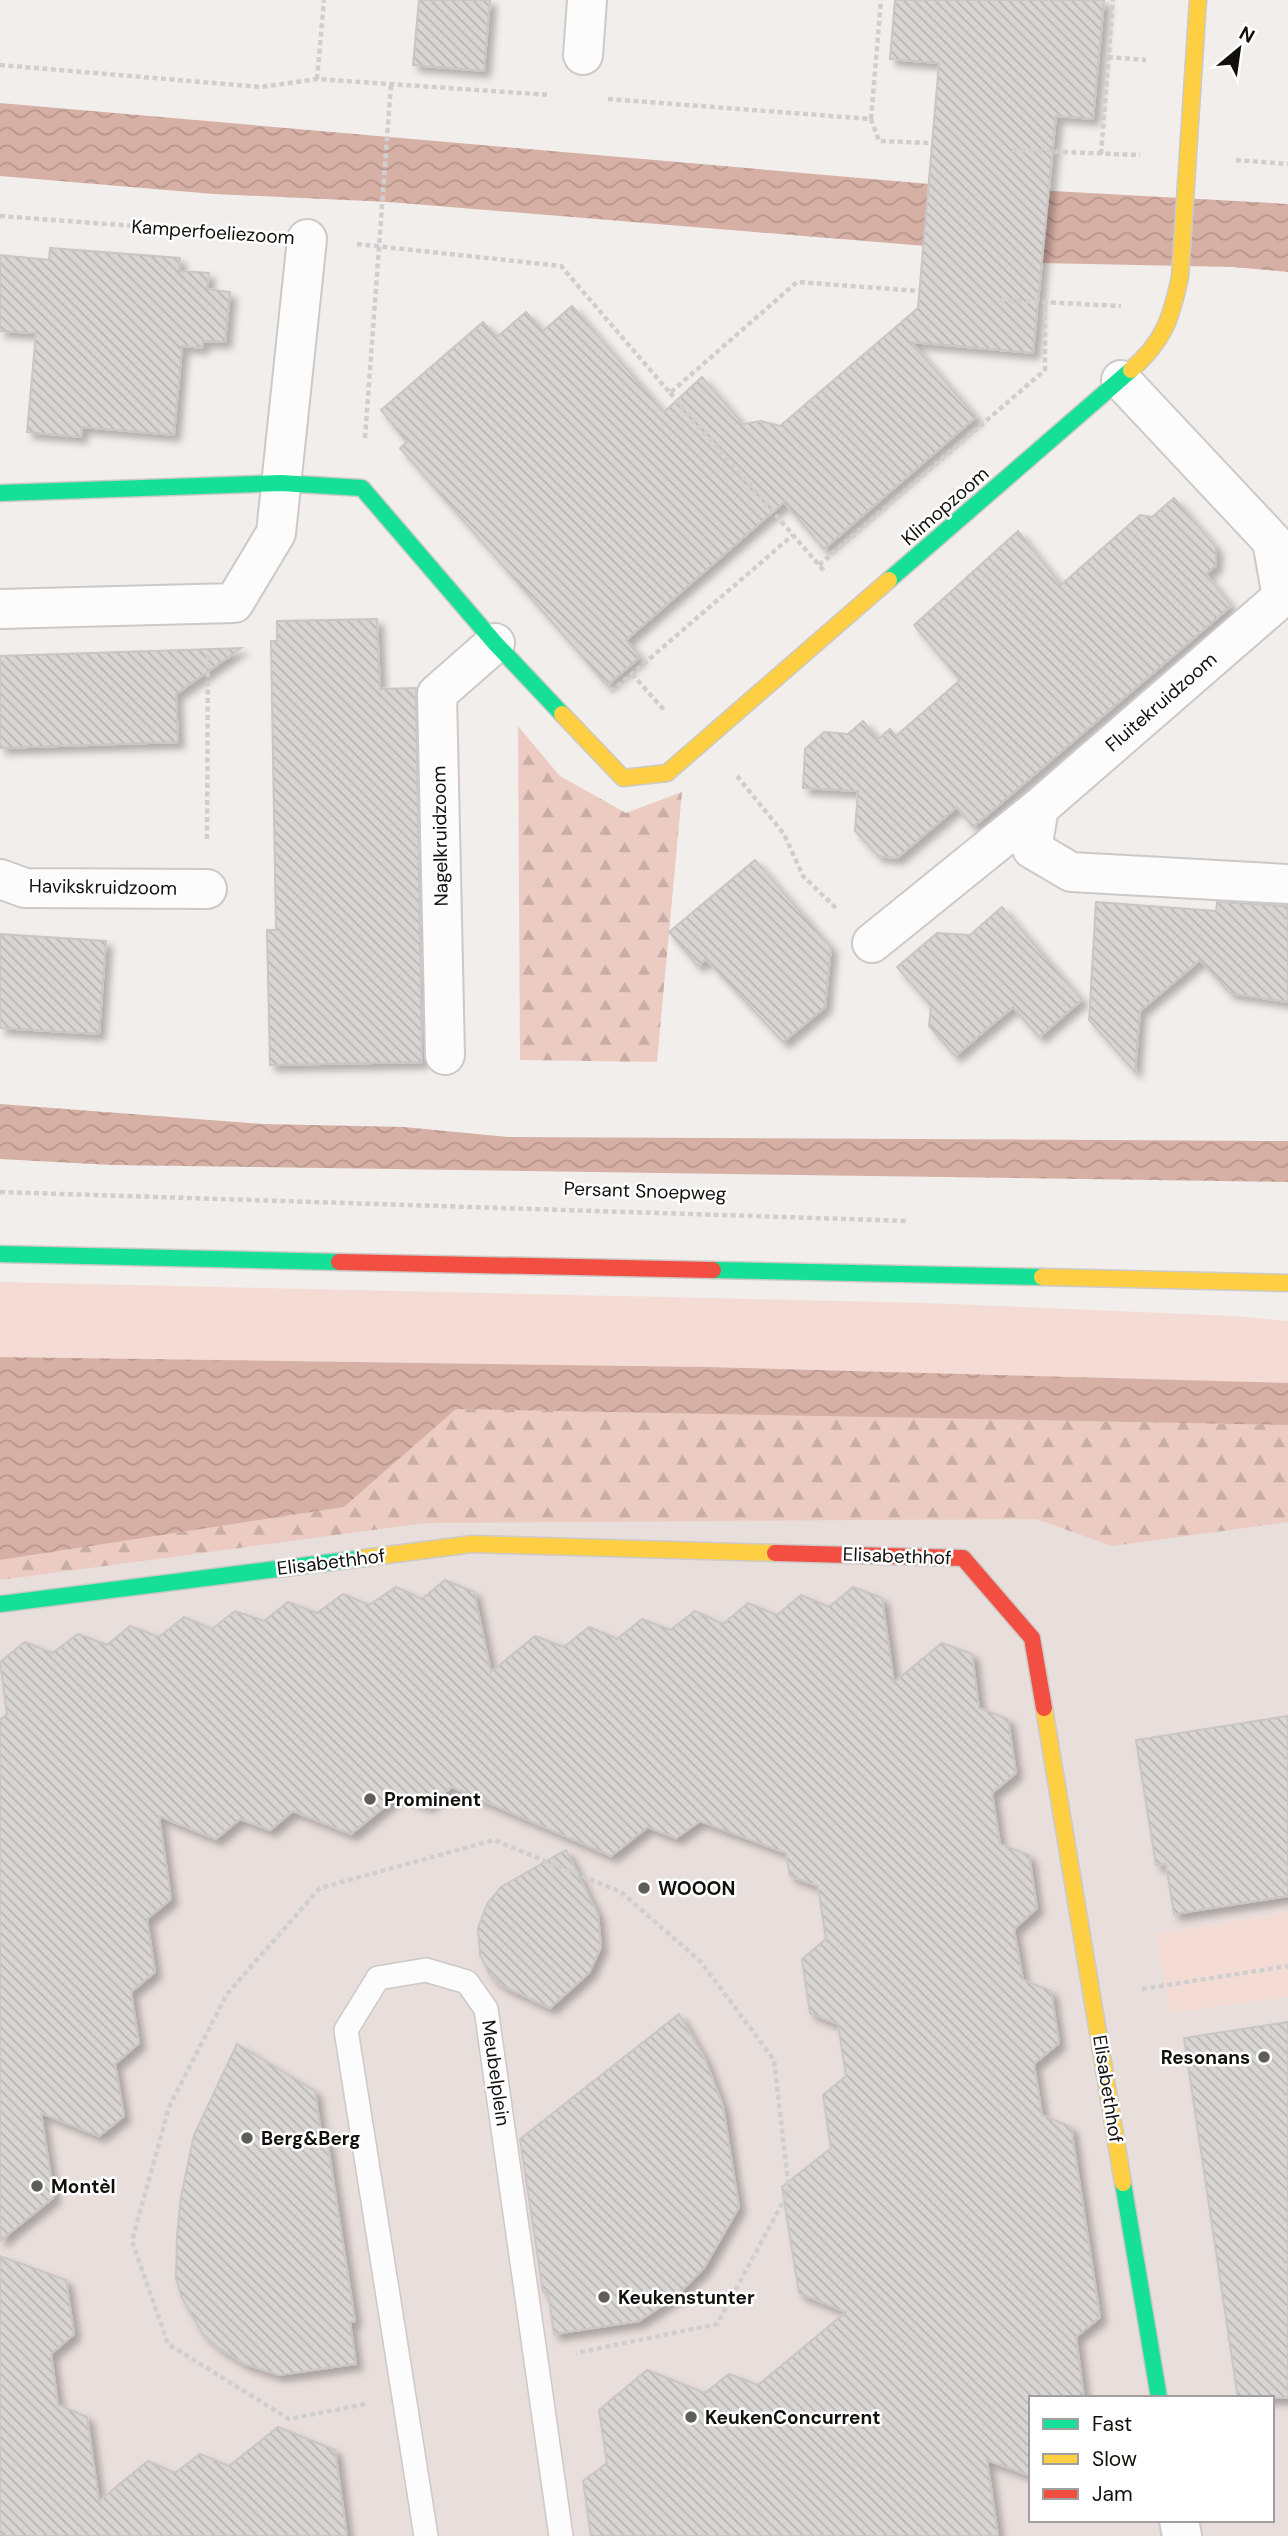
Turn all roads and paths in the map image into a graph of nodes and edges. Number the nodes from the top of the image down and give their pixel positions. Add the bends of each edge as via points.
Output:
1 (324, 0) edge
2 (587, 0) edge
3 (881, 0) edge
4 (1112, 0) edge
5 (1198, 0) edge
6 (583, 55) dead end
7 (0, 65) edge
8 (317, 79) junction
9 (391, 84) junction
10 (552, 95) dead end
11 (607, 99) dead end
12 (871, 119) junction
13 (930, 143) dead end
14 (1012, 150) dead end
15 (1101, 154) junction
16 (1188, 156) junction
17 (0, 216) edge
18 (307, 239) junction
19 (379, 247) junction
20 (919, 291) dead end
21 (1000, 300) dead end
22 (1173, 309) junction
23 (1045, 370) dead end
24 (1121, 380) junction
25 (670, 393) junction
26 (281, 483) junction
27 (362, 488) junction
28 (0, 493) edge
29 (793, 535) junction
30 (819, 565) junction
31 (1285, 597) edge
32 (208, 604) junction
33 (0, 608) edge
34 (858, 610) junction
35 (495, 643) junction
36 (573, 725) junction
37 (707, 741) junction
38 (1040, 808) junction
39 (0, 879) edge
40 (1288, 884) edge
41 (207, 889) joint
42 (872, 943) joint
43 (445, 1055) dead end
44 (0, 1192) edge
45 (916, 1221) dead end
46 (0, 1254) edge
47 (1288, 1283) edge
48 (0, 1604) edge
49 (1288, 1966) edge
50 (1092, 1997) junction
51 (1159, 2396) edge
52 (426, 2536) edge
53 (561, 2536) edge

1 - 8 path
2 - 6 street
3 - 12 path
4 - 15 path
5 - 16 street, Klimopzoom
7 - 8 path via 261,87
8 - 9 path
9 - 10 path
9 - 19 path
11 - 12 path
12 - 13 path via 879,141
14 - 15 path
15 - 16 path
16 - 22 street, Klimopzoom via 1180,277
17 - 18 path, Kamperfoeliezoom
18 - 19 path
18 - 26 street, Kamperfoeliezoom
19 - 25 path via 561,266
19 - 27 path
20 - 25 path via 797,282
21 - 22 path
22 - 24 street, Klimopzoom via 1155,349
23 - 30 path
24 - 31 street, Fluitekruidzoom via 1272,541
24 - 34 street, Klimopzoom
25 - 29 path
26 - 27 street
26 - 28 street
26 - 32 street, Kamperfoeliezoom via 276,533 241,592 234,603
27 - 35 street
29 - 30 path
29 - 36 path
30 - 34 path
31 - 38 street, Fluitekruidzoom
32 - 33 street, Kamperfoeliezoom
32 - 41 path
34 - 37 street, Klimopzoom
35 - 36 street, Klimopzoom
35 - 43 street, Nagelkruidzoom via 437,694
36 - 37 street, Klimopzoom via 623,778 667,774
37 - 42 path via 784,834 803,876
38 - 40 street via 1032,849 1070,872
38 - 42 street, Fluitekruidzoom
39 - 41 street, Havikskruidzoom via 25,888
44 - 45 path, Persant Snoepweg
46 - 47 street
48 - 50 street, Elisabethhof via 472,1544 963,1558 1032,1638
49 - 50 path
50 - 51 street, Elisabethhof
52 - 53 lane, Meubelplein via 346,2030 378,1978 426,1970 467,1982 486,2009

